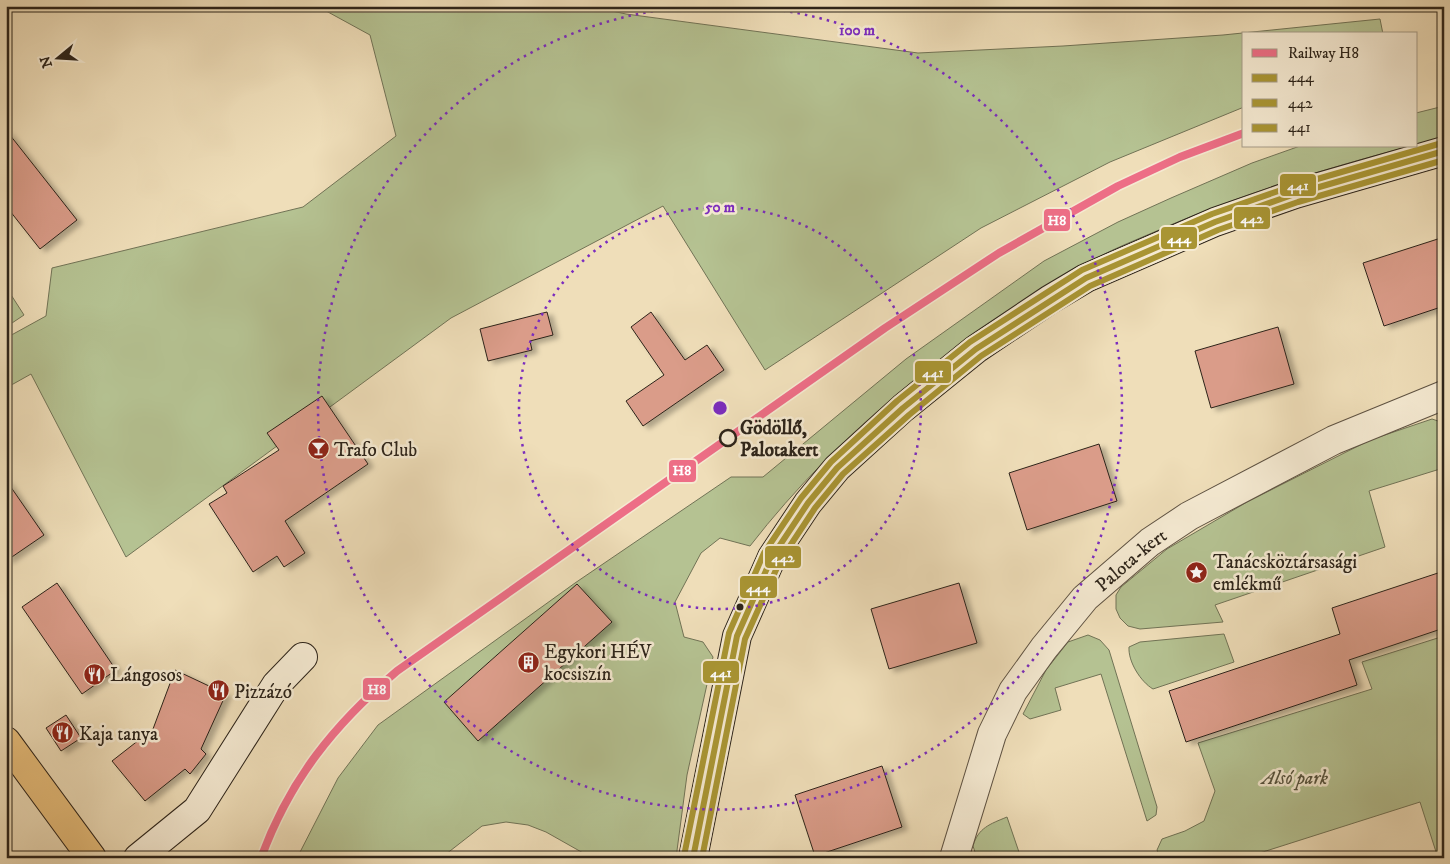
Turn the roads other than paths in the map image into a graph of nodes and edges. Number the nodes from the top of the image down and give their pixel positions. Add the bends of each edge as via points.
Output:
1 (1444, 151) edge
2 (1444, 395) edge
3 (303, 657) dead end
4 (6, 741) edge
5 (92, 858) edge
6 (138, 858) edge
7 (693, 858) edge
8 (954, 858) edge

1 - 7 main road via 1321,186 1215,222 1086,278 976,349 903,408 837,468 808,503 772,557 737,636
2 - 8 main road, Palota-kert via 1334,440 1189,516 1150,542 1085,598 1013,691 992,734
3 - 6 main road via 276,685 197,810
4 - 5 main road

